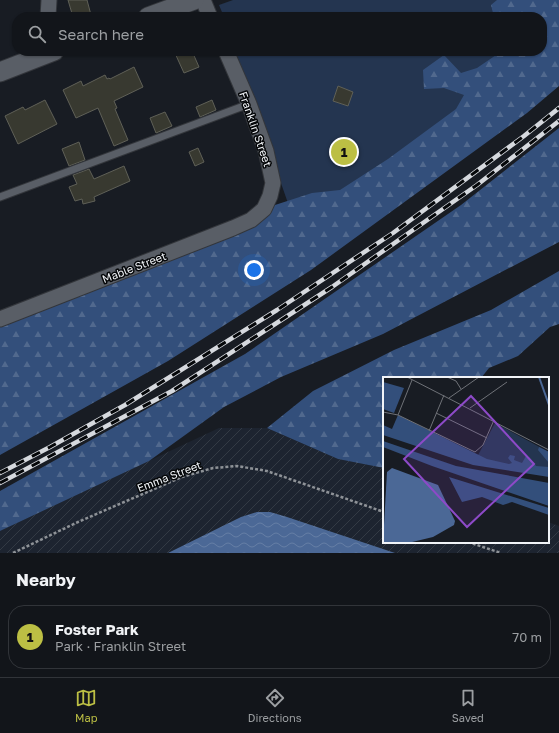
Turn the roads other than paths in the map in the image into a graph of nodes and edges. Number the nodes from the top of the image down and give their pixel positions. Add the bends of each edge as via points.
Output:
1 (49, 0) edge
2 (194, 0) edge
3 (203, 0) edge
4 (48, 12) edge
5 (162, 12) edge
6 (208, 12) edge
7 (39, 56) edge
8 (228, 56) edge
9 (0, 72) edge
10 (249, 104) junction
11 (0, 197) edge
12 (264, 209) joint
13 (0, 318) edge

1 - 4 street
2 - 5 street
3 - 6 street
7 - 9 street
8 - 10 street, Franklin Street
10 - 11 lane
10 - 12 street, Franklin Street via 266,151 273,183
12 - 13 street, Mable Street via 251,220 233,228

